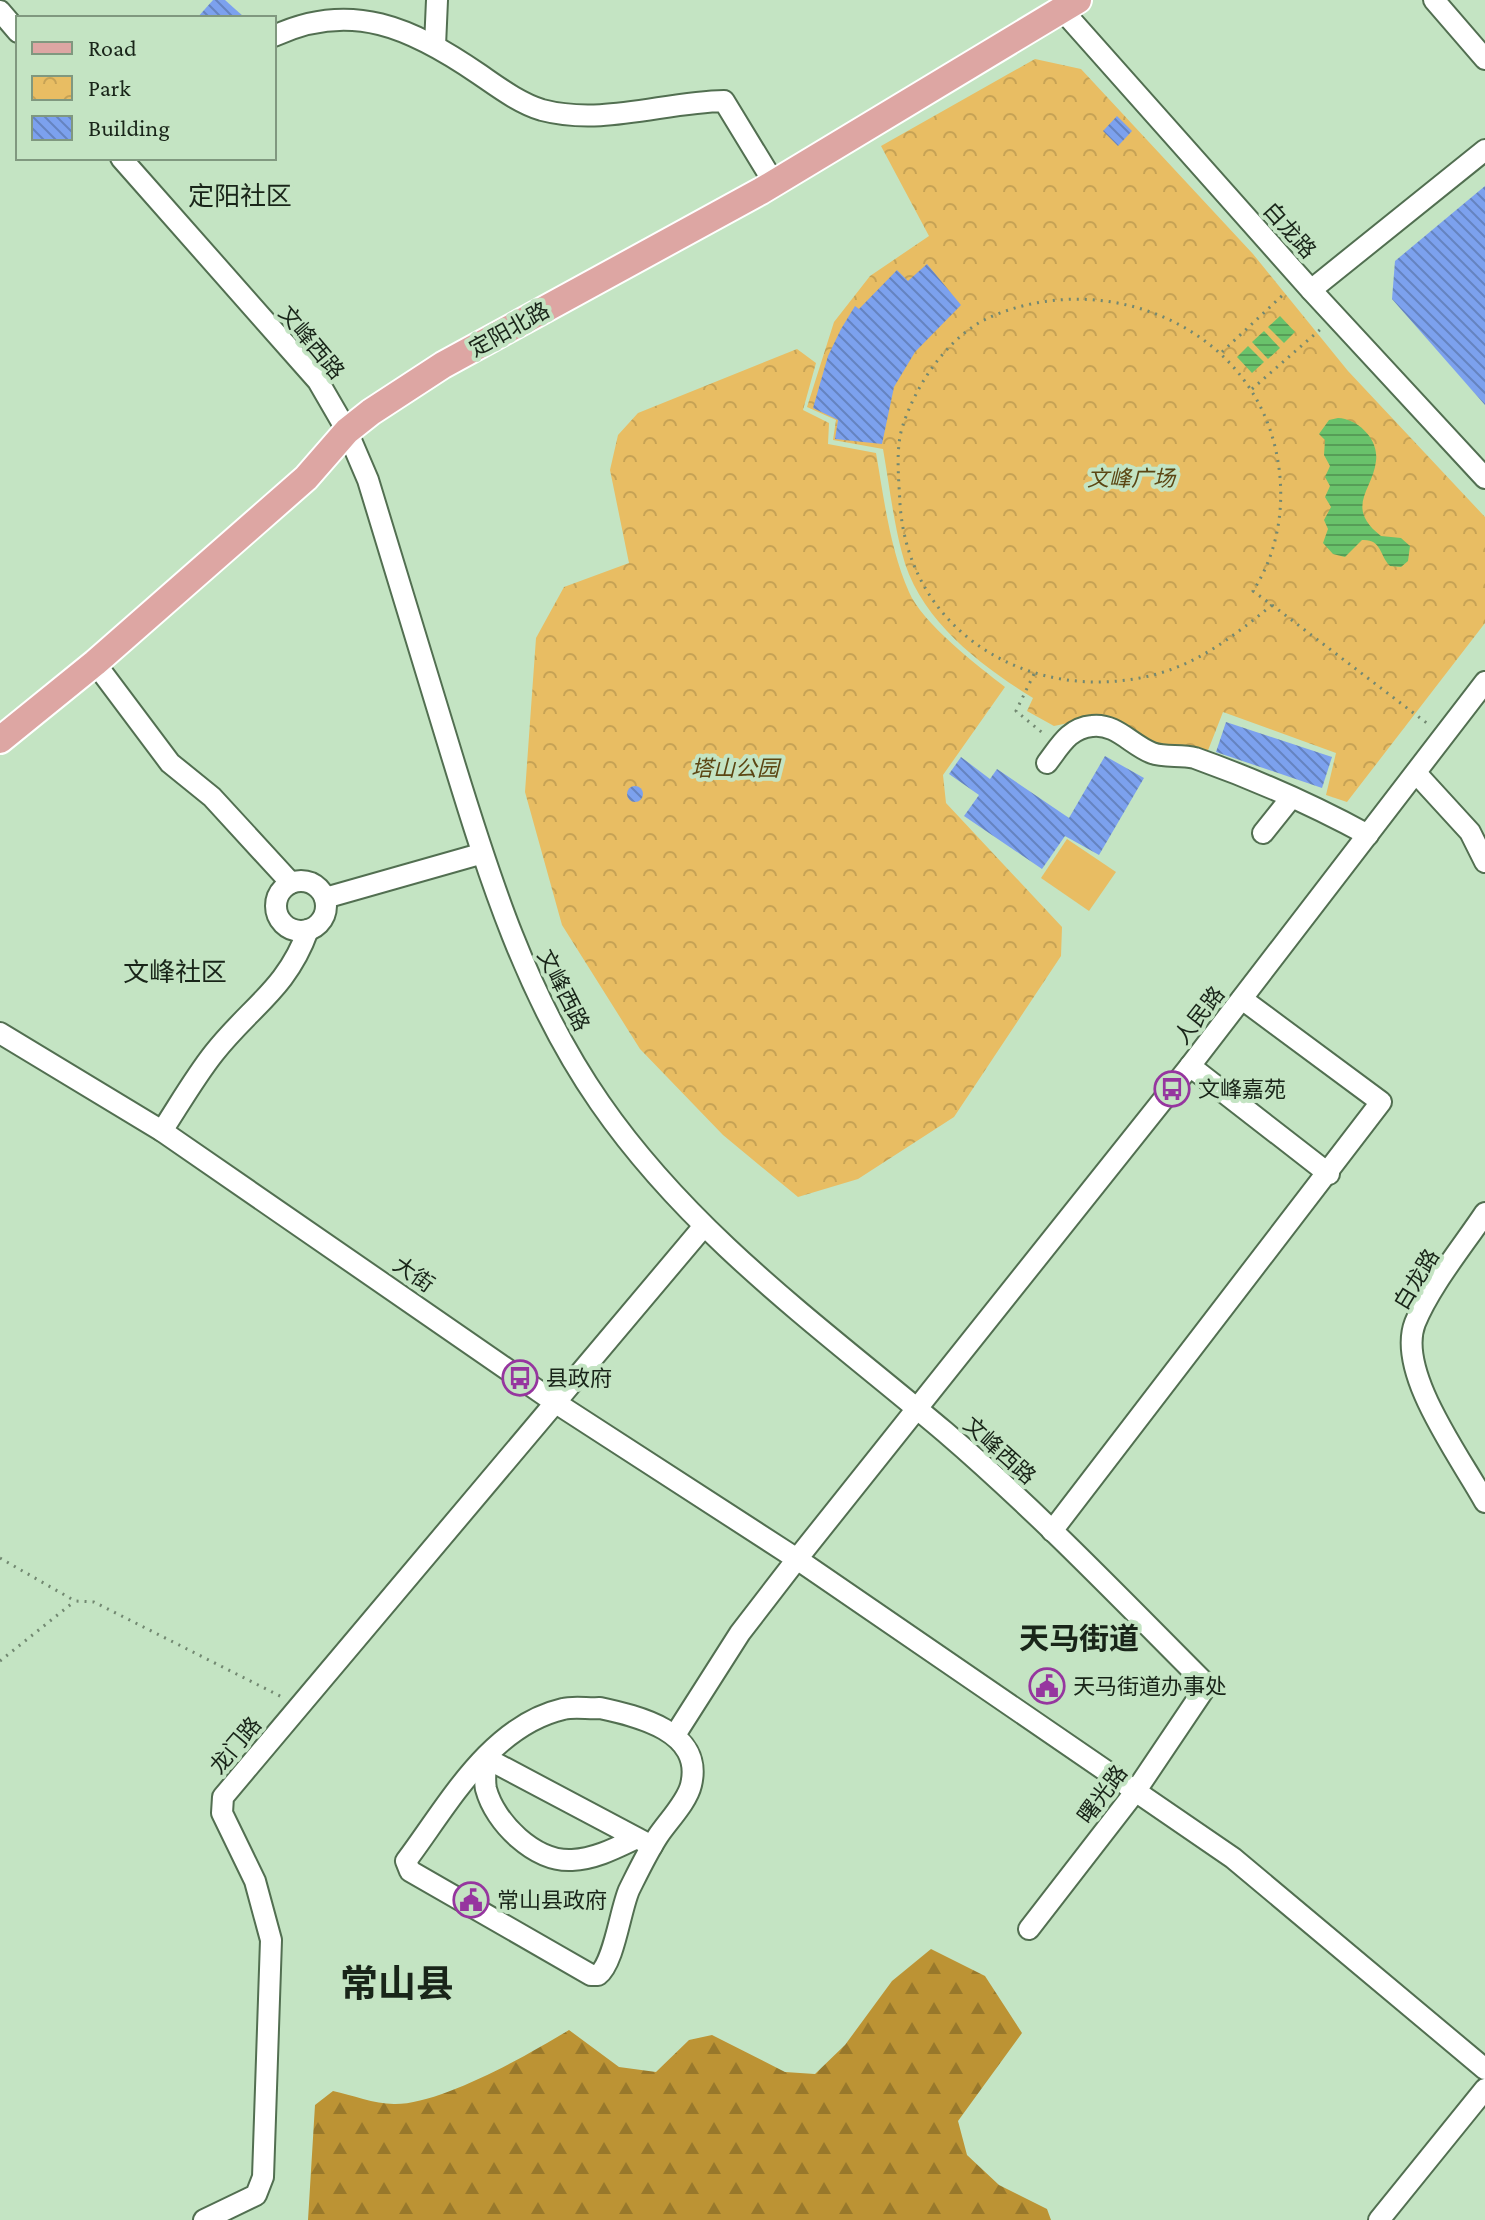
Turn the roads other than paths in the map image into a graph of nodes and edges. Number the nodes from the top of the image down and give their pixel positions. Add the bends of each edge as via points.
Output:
1 (437, 0) edge
2 (1434, 0) edge
3 (1070, 5) edge
4 (0, 11) edge
5 (16, 30) edge
6 (276, 35) edge
7 (435, 46) junction
8 (1485, 59) edge
9 (1485, 150) edge
10 (123, 160) edge
11 (774, 183) junction
12 (1306, 284) junction
13 (347, 431) junction
14 (1485, 478) edge
15 (95, 663) junction
16 (1485, 682) edge
17 (0, 740) edge
18 (1047, 763) dead end
19 (1416, 773) junction
20 (1291, 798) junction
21 (1263, 833) dead end
22 (1368, 835) junction
23 (480, 854) junction
24 (1485, 862) edge
25 (291, 883) junction
26 (325, 898) junction
27 (308, 930) junction
28 (1242, 999) junction
29 (0, 1033) edge
30 (1190, 1066) junction
31 (162, 1131) junction
32 (1329, 1174) junction
33 (1485, 1213) edge
34 (704, 1226) junction
35 (553, 1401) junction
36 (916, 1410) junction
37 (1485, 1502) edge
38 (1052, 1531) junction
39 (797, 1559) junction
40 (1207, 1685) joint
41 (675, 1735) junction
42 (486, 1758) junction
43 (1135, 1792) junction
44 (644, 1842) junction
45 (1029, 1929) dead end
46 (1485, 2069) edge
47 (1485, 2089) edge
48 (204, 2220) edge
49 (1379, 2220) edge

1 - 7 street
2 - 8 street
3 - 11 main road, 定阳北路
3 - 12 street, 白龙路
4 - 5 street
6 - 7 street via 320,14 353,11 385,19
7 - 11 street via 542,110 596,115 724,101
9 - 12 street
10 - 13 street, 文峰西路 via 318,381
11 - 13 main road, 定阳北路 via 443,365
12 - 14 street, 白龙路
13 - 15 main road, 定阳北路 via 306,478
13 - 23 street, 文峰西路 via 368,480
15 - 17 main road, 定阳北路
15 - 25 street via 170,763 212,797
16 - 19 street, 人民路
18 - 20 street via 1070,732 1111,728 1155,754 1191,757
19 - 22 street, 人民路
19 - 24 street via 1470,832
20 - 21 street
20 - 22 street
22 - 28 street, 人民路
23 - 26 street
23 - 34 street, 文峰西路 via 523,964 592,1090
25 - 26 street via 308,882
25 - 27 street via 279,894 276,910 284,925
26 - 27 street via 325,914
27 - 31 street via 297,960 279,985 214,1052
28 - 30 street, 人民路
28 - 32 street via 1381,1102
29 - 31 street, 大街
30 - 32 street
30 - 36 street, 人民路
31 - 35 street, 大街
32 - 38 street
33 - 37 street, 白龙路 via 1415,1323 1410,1350 1416,1377
34 - 35 street, 龙门路
34 - 36 street, 文峰西路 via 793,1309
35 - 39 street, 大街
35 - 48 street, 龙门路 via 223,1797 222,1813 255,1881 271,1940 263,2177 256,2195
36 - 38 street, 文峰西路
36 - 39 street, 人民路
38 - 40 street, 文峰西路
39 - 41 street, 人民路 via 740,1633
39 - 43 street, 大街
40 - 43 street, 曙光路
41 - 42 street via 639,1717 600,1708 564,1709 512,1731
41 - 44 street via 688,1755 691,1787
42 - 44 street
42 - 44 street via 486,1788 495,1807 518,1839 540,1851 570,1861
42 - 44 street via 407,1866 591,1975 607,1965
43 - 45 street, 曙光路
43 - 46 street, 大街 via 1233,1858
47 - 49 street

